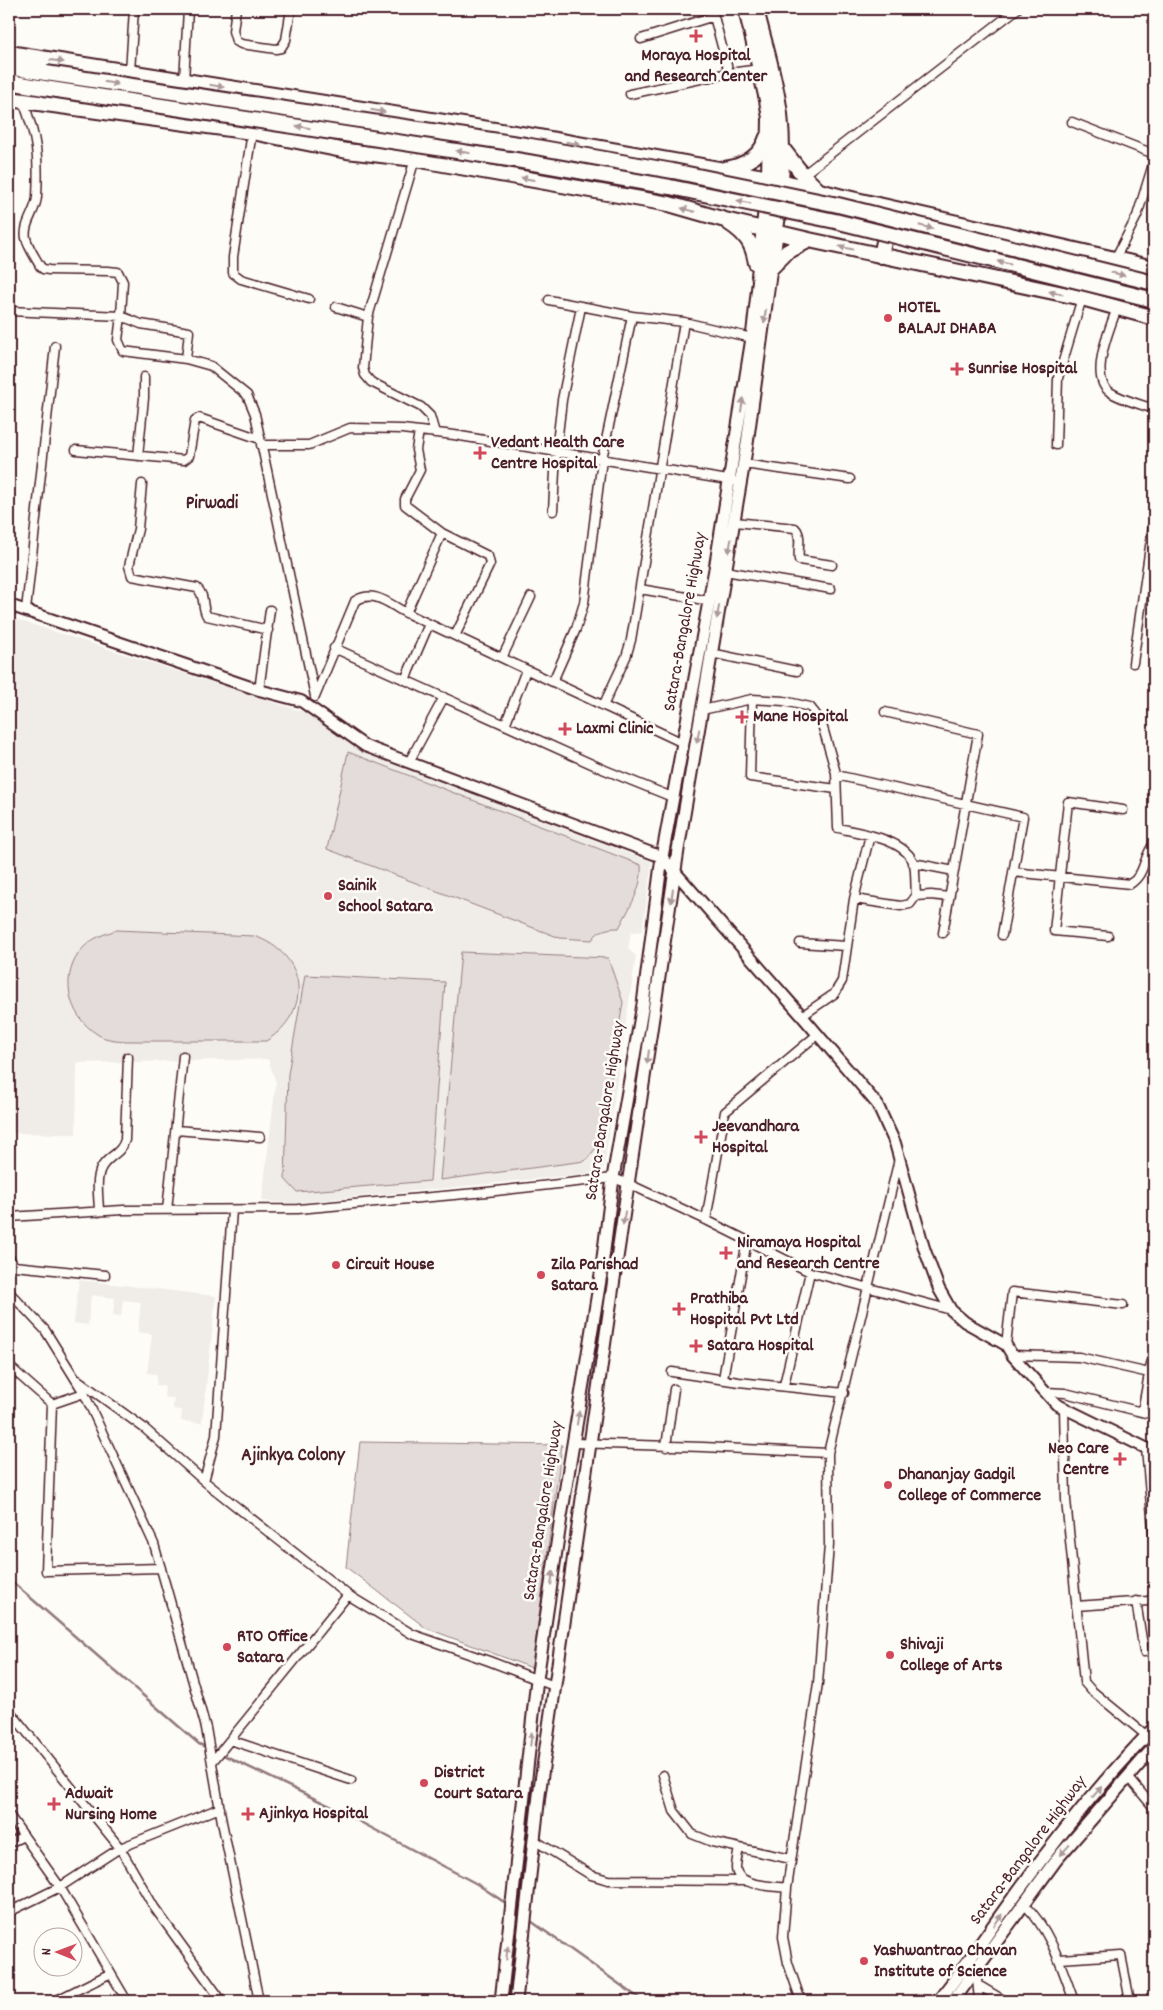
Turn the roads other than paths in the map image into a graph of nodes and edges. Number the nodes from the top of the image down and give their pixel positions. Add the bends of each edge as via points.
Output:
1 (134, 9) edge
2 (188, 9) edge
3 (236, 9) edge
4 (291, 9) edge
5 (746, 9) edge
6 (756, 9) edge
7 (1017, 9) edge
8 (713, 12) edge
9 (641, 39) dead end
10 (9, 53) edge
11 (9, 68) edge
12 (760, 69) junction
13 (130, 72) junction
14 (728, 73) junction
15 (184, 81) junction
16 (9, 82) edge
17 (630, 94) dead end
18 (9, 99) edge
19 (23, 101) junction
20 (770, 118) junction
21 (1072, 122) dead end
22 (252, 132) junction
23 (782, 148) junction
24 (1154, 154) edge
25 (415, 159) junction
26 (1154, 161) edge
27 (720, 169) junction
28 (803, 175) junction
29 (776, 180) junction
30 (819, 191) junction
31 (891, 208) junction
32 (725, 220) junction
33 (770, 231) junction
34 (809, 240) junction
35 (881, 256) junction
36 (1115, 259) junction
37 (771, 268) junction
38 (1154, 268) edge
39 (759, 276) junction
40 (1154, 283) edge
41 (1082, 298) junction
42 (309, 299) dead end
43 (549, 300) dead end
44 (1154, 300) edge
45 (336, 307) dead end
46 (581, 307) junction
47 (1117, 308) junction
48 (9, 311) edge
49 (121, 316) junction
50 (632, 316) junction
51 (368, 317) junction
52 (1154, 318) edge
53 (684, 322) junction
54 (752, 338) junction
55 (55, 346) dead end
56 (186, 360) junction
57 (144, 377) dead end
58 (1154, 408) edge
59 (419, 431) junction
60 (435, 433) junction
61 (260, 442) junction
62 (1056, 445) dead end
63 (76, 450) dead end
64 (556, 452) junction
65 (138, 456) junction
66 (602, 459) junction
67 (744, 464) junction
68 (659, 468) junction
69 (850, 479) dead end
70 (735, 481) junction
71 (142, 484) dead end
72 (553, 511) dead end
73 (1154, 519) edge
74 (735, 522) junction
75 (442, 533) junction
76 (832, 565) dead end
77 (725, 571) junction
78 (640, 589) junction
79 (831, 589) dead end
80 (531, 597) dead end
81 (710, 601) junction
82 (9, 605) edge
83 (26, 610) junction
84 (270, 610) dead end
85 (406, 613) junction
86 (429, 624) junction
87 (268, 630) junction
88 (456, 636) junction
89 (334, 648) junction
90 (711, 653) junction
91 (502, 658) junction
92 (1133, 663) dead end
93 (526, 670) junction
94 (797, 671) dead end
95 (405, 680) junction
96 (553, 681) junction
97 (259, 690) junction
98 (315, 696) junction
99 (444, 698) junction
100 (752, 699) junction
101 (603, 706) junction
102 (310, 708) junction
103 (702, 710) junction
104 (884, 712) dead end
105 (505, 724) junction
106 (683, 743) junction
107 (409, 762) junction
108 (836, 775) junction
109 (836, 789) junction
110 (672, 797) junction
111 (966, 804) junction
112 (1124, 810) dead end
113 (870, 835) junction
114 (1154, 844) edge
115 (662, 857) junction
116 (914, 864) junction
117 (954, 871) junction
118 (676, 872) junction
119 (1013, 872) junction
120 (1059, 877) junction
121 (916, 896) junction
122 (949, 897) junction
123 (854, 899) junction
124 (943, 933) dead end
125 (1002, 935) dead end
126 (1108, 936) dead end
127 (800, 943) dead end
128 (846, 946) junction
129 (802, 1016) junction
130 (818, 1034) junction
131 (183, 1056) dead end
132 (128, 1057) dead end
133 (176, 1130) junction
134 (260, 1137) dead end
135 (899, 1159) junction
136 (613, 1178) junction
137 (629, 1184) junction
138 (167, 1210) junction
139 (232, 1210) junction
140 (99, 1212) junction
141 (9, 1217) edge
142 (706, 1220) junction
143 (747, 1240) junction
144 (9, 1257) edge
145 (810, 1272) junction
146 (105, 1275) dead end
147 (868, 1286) junction
148 (9, 1292) edge
149 (1123, 1305) dead end
150 (951, 1310) junction
151 (1006, 1344) junction
152 (1012, 1355) junction
153 (1154, 1355) edge
154 (9, 1366) edge
155 (672, 1372) dead end
156 (1149, 1373) junction
157 (74, 1377) junction
158 (723, 1380) junction
159 (784, 1385) junction
160 (674, 1389) dead end
161 (1046, 1392) junction
162 (84, 1393) junction
163 (844, 1393) junction
164 (52, 1404) junction
165 (1064, 1408) junction
166 (1142, 1412) junction
167 (1154, 1416) edge
168 (574, 1443) junction
169 (590, 1444) junction
170 (666, 1447) junction
171 (1150, 1450) edge
172 (828, 1453) junction
173 (204, 1481) junction
174 (1154, 1540) edge
175 (160, 1568) junction
176 (348, 1595) junction
177 (1154, 1598) edge
178 (1136, 1601) junction
179 (1076, 1606) junction
180 (1144, 1652) dead end
181 (537, 1679) junction
182 (554, 1686) junction
183 (9, 1710) edge
184 (1151, 1732) edge
185 (230, 1740) junction
186 (1154, 1747) edge
187 (212, 1762) junction
188 (663, 1775) dead end
189 (1128, 1777) junction
190 (350, 1780) dead end
191 (220, 1808) junction
192 (1154, 1808) edge
193 (9, 1815) edge
194 (24, 1836) junction
195 (534, 1840) junction
196 (9, 1843) edge
197 (120, 1848) junction
198 (739, 1848) junction
199 (791, 1859) junction
200 (744, 1881) junction
201 (60, 1887) junction
202 (787, 1888) junction
203 (1024, 1904) junction
204 (9, 1912) edge
205 (1060, 1959) junction
206 (975, 1973) junction
207 (110, 1974) junction
208 (978, 1985) junction
209 (55, 2001) edge
210 (127, 2001) edge
211 (222, 2001) edge
212 (259, 2001) edge
213 (501, 2001) edge
214 (516, 2001) edge
215 (801, 2001) edge
216 (940, 2001) edge
217 (953, 2001) edge
218 (979, 2001) edge
219 (1005, 2001) edge
220 (1074, 2001) edge
221 (1130, 2001) edge

1 - 13 street
2 - 15 street
3 - 4 street via 233,31 236,41 276,49 281,48 286,40
5 - 12 highway
6 - 23 highway via 778,98
7 - 28 street
8 - 9 street
8 - 14 street
10 -> 13 highway
11 -> 40 highway, bridge via 525,145 673,171 838,206
12 - 14 street
12 - 20 highway
13 - 15 highway
14 - 17 street
15 -> 27 highway
44 -> 16 highway, bridge via 835,221 670,187
18 - 19 highway
19 - 22 highway
19 - 49 street via 38,153 36,204 26,238 43,269 118,272 123,282
20 - 27 highway via 767,138 759,154 734,168
20 - 29 highway
21 - 24 street
22 - 25 highway via 347,151
22 - 42 street via 233,273 241,279
23 - 28 highway
23 - 29 highway
32 -> 25 highway via 664,203
25 - 51 street
26 - 36 street via 1137,216
27 - 29 highway
28 - 30 highway
29 - 30 highway
29 - 33 highway
30 - 31 highway
31 - 35 highway
31 - 36 highway
32 - 33 highway
32 - 39 highway via 742,231 751,242
33 - 34 highway
33 - 37 highway, Satara-Bangalore Highway
33 - 39 highway, Satara-Bangalore Highway
35 -> 34 highway
34 - 37 highway via 787,252
41 -> 35 highway
36 - 38 highway
37 -> 67 main road, Satara-Bangalore Highway
39 - 54 main road, Satara-Bangalore Highway
41 - 47 highway
41 - 62 street via 1058,378
43 - 46 street
45 - 51 street
46 - 50 street
46 - 64 street via 562,400
47 - 52 highway
47 - 58 street via 1101,360 1103,386 1111,393
48 - 49 street
49 - 56 street via 141,324 189,332
49 - 56 street via 118,340 123,351
50 - 53 street
50 - 66 street
51 - 60 street via 365,375 371,382 421,407 430,416
53 - 54 street
53 - 68 street
70 -> 54 main road, Satara-Bangalore Highway
55 - 83 street
56 - 61 street via 211,366 247,395
57 - 65 street
59 - 60 street
59 - 61 street via 350,428 308,445
59 - 75 street via 416,450 420,470 405,505
60 - 64 street
61 - 65 street via 199,418 194,426 187,459
61 - 98 street
63 - 65 street
64 - 66 street
64 - 72 street
66 - 68 street
66 - 96 street via 584,603 576,630
67 - 69 street
67 - 70 main road, Satara-Bangalore Highway
68 - 70 street
68 - 78 street
70 - 74 main road, Satara-Bangalore Highway
70 - 81 main road, Satara-Bangalore Highway
71 - 87 street via 138,529 129,566 132,576 197,588 207,616
73 - 92 street
74 - 76 street via 795,528 799,538 798,560
74 -> 77 main road, Satara-Bangalore Highway
75 - 85 street
75 - 88 street via 490,559
77 - 79 street
77 -> 90 main road, Satara-Bangalore Highway
78 - 81 street
78 - 101 street via 628,653
80 - 91 street
81 - 106 main road, Satara-Bangalore Highway
82 - 83 street
83 - 97 street
84 - 87 street
85 - 86 street
85 - 89 street via 376,596 361,597 351,608
86 - 88 street
86 - 95 street
87 - 97 street
88 - 91 street
89 - 95 street
89 - 98 street
90 - 94 street
90 - 103 main road, Satara-Bangalore Highway
91 - 93 street
93 - 96 street
93 - 105 street
95 - 99 street
96 - 101 street
97 - 102 street via 300,701
98 - 102 street
99 - 105 street
99 - 107 street
100 - 103 street
100 - 108 street via 810,707 821,721
100 - 109 street via 750,777
101 - 106 street
102 - 107 street via 365,746
103 -> 118 main road, Satara-Bangalore Highway
104 - 111 street via 978,734
105 - 110 street
106 - 110 main road, Satara-Bangalore Highway
107 - 115 street
108 - 109 street
108 - 111 street
109 - 113 street via 838,828
110 - 115 main road, Satara-Bangalore Highway
111 - 117 street
111 - 119 street via 1023,818
112 - 120 street via 1068,802
113 - 116 street via 902,848
113 - 123 street
114 - 120 street via 1141,875 1130,884
115 - 118 street
115 - 136 main road, Satara-Bangalore Highway via 643,1004
116 - 117 street
116 - 121 street
117 - 122 street
118 - 129 street
118 -> 137 main road, Satara-Bangalore Highway
119 - 120 street
119 - 125 street
120 - 126 street via 1054,931
121 - 122 street
121 - 123 street via 910,904 901,906
122 - 124 street
123 - 128 street
127 - 128 street
128 - 129 street via 843,978 834,994
129 - 130 street
130 - 135 street via 877,1104
130 - 142 street via 725,1112
131 - 133 street
132 - 140 street via 125,1140 118,1153 101,1168
133 - 134 street
133 - 138 street
135 - 147 street
135 - 150 street via 924,1248 939,1289
136 - 137 street
136 - 139 street via 379,1203
168 -> 136 main road, Satara-Bangalore Highway
137 - 142 street
137 -> 169 main road, Satara-Bangalore Highway
138 - 139 street
138 - 140 street
139 - 173 street via 216,1436
140 - 141 street
142 - 143 street
143 - 145 street
143 - 158 street
144 - 146 street via 14,1266
145 - 147 street
145 - 159 street
147 - 150 street
147 - 163 street
148 - 157 street via 45,1330
149 - 151 street via 1012,1292
150 - 151 street via 965,1322
151 - 152 street
152 - 156 street via 1079,1357
152 - 161 street
153 - 156 street
154 - 164 street
155 - 158 street
156 - 166 street
157 - 162 street
157 - 173 street via 144,1428
158 - 159 street
159 - 163 street
160 - 170 street
161 - 165 street
161 - 166 street via 1065,1393
162 - 164 street
162 - 175 street via 154,1544
163 - 172 street
164 - 175 street via 46,1571
165 - 171 street
165 - 179 street via 1066,1500
166 - 167 street
168 - 169 street
181 -> 168 main road, Satara-Bangalore Highway
169 - 170 street
169 - 182 main road, Satara-Bangalore Highway
170 - 172 street
171 - 174 street
172 - 199 street via 829,1545 818,1683
173 - 176 street
175 - 187 street via 206,1728
176 - 181 street via 412,1634
176 - 185 street
177 - 178 street
178 - 179 street
178 - 180 street
179 - 184 street via 1084,1682
181 - 182 street
213 -> 181 main road, Satara-Bangalore Highway
182 - 195 main road, Satara-Bangalore Highway
183 - 197 street
216 -> 184 main road, Satara-Bangalore Highway via 1053,1844
185 - 187 street
185 - 190 street
186 - 189 main road, Satara-Bangalore Highway
187 - 191 street
188 - 198 street via 674,1811 692,1834
189 - 192 street
189 -> 203 main road, Satara-Bangalore Highway via 1056,1860
191 - 197 street
191 - 212 street
193 - 194 street
194 - 196 street
194 - 201 street
195 - 200 street via 591,1875 608,1880
195 - 214 main road, Satara-Bangalore Highway
197 - 201 street
197 - 211 street via 154,1907
198 - 199 street
198 - 200 street via 737,1875
199 - 202 street
200 - 202 street
201 - 204 street
201 - 207 street
202 - 215 street via 783,1937
203 - 205 street via 1033,1912
203 - 206 main road, Satara-Bangalore Highway
205 - 220 street
205 - 221 street via 1121,1955
206 - 208 street
206 - 217 main road, Satara-Bangalore Highway
207 - 209 street
207 - 210 street
208 - 218 street
208 - 219 street

